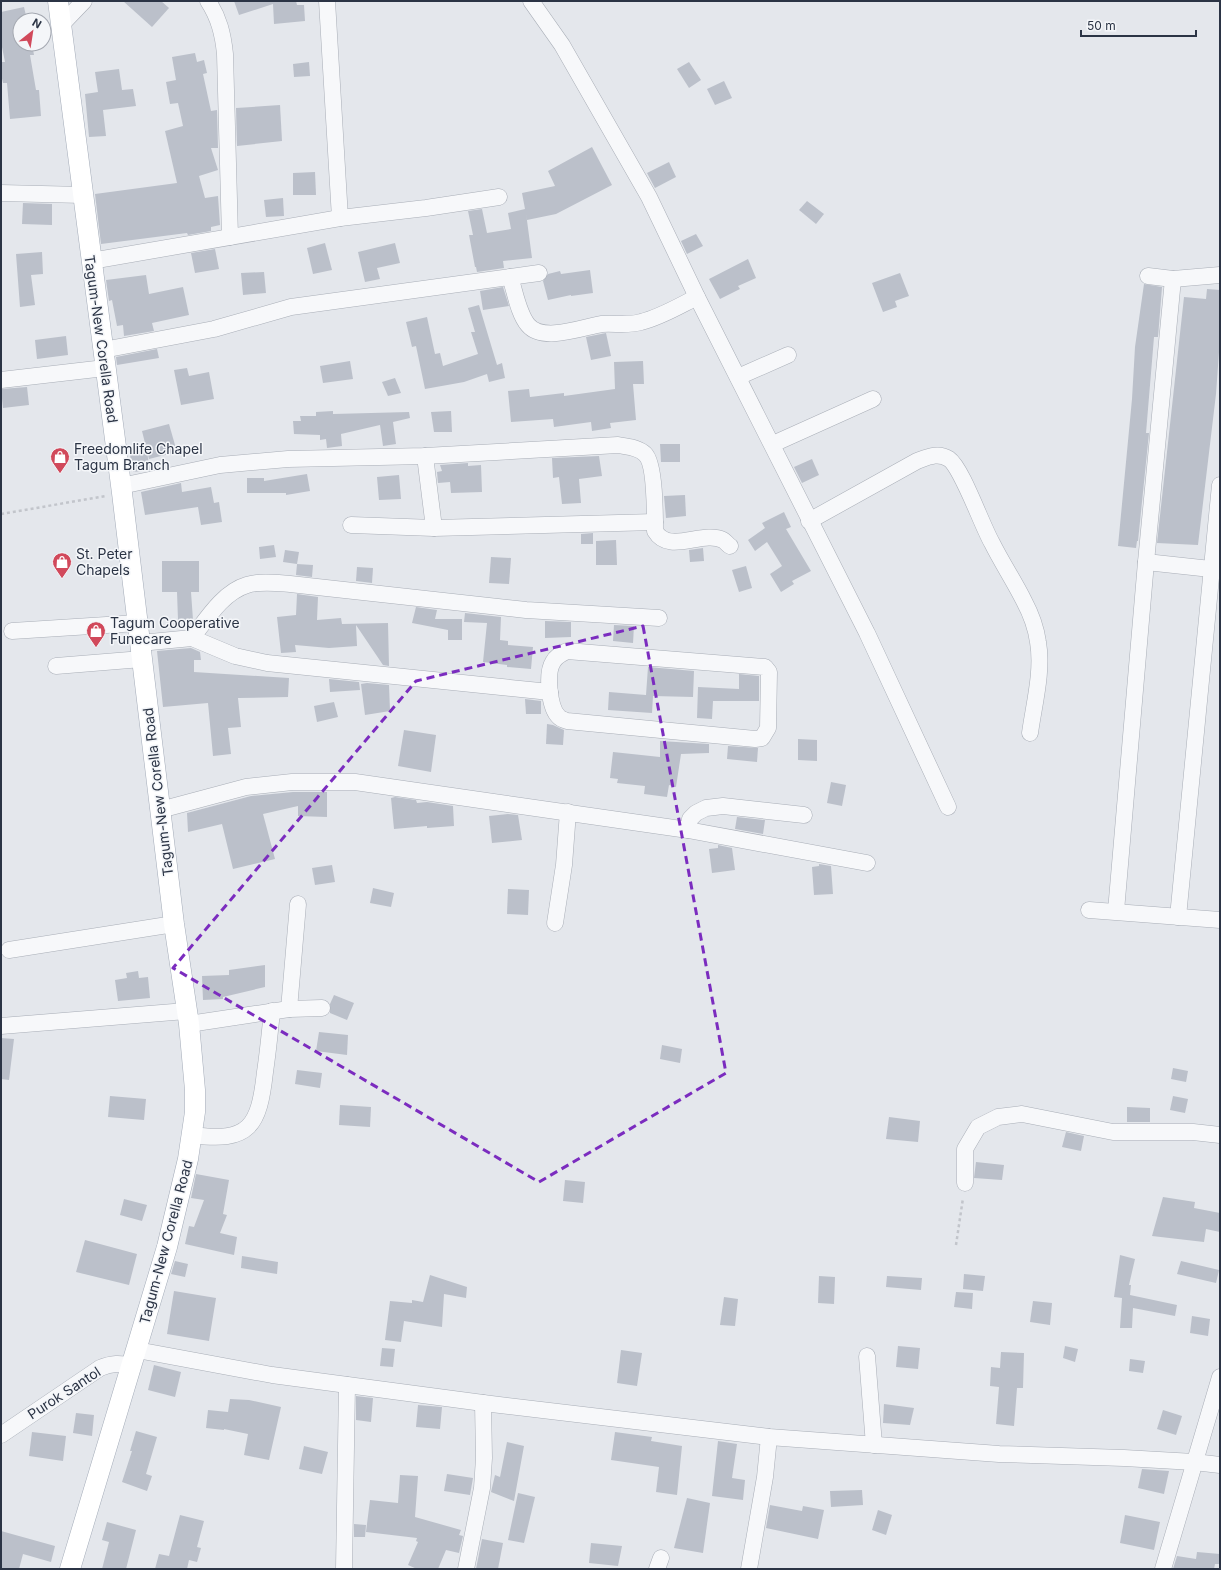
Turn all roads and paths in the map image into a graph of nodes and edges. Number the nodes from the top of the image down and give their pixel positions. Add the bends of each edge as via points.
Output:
1 (58, 1) edge
2 (84, 1) edge
3 (208, 1) edge
4 (327, 1) edge
5 (531, 1) edge
6 (61, 25) junction
7 (1, 193) edge
8 (83, 195) junction
9 (499, 197) dead end
10 (340, 218) junction
11 (230, 236) junction
12 (91, 261) junction
13 (538, 273) dead end
14 (1220, 275) edge
15 (510, 276) junction
16 (1148, 276) dead end
17 (1173, 279) junction
18 (697, 297) junction
19 (788, 355) dead end
20 (104, 359) junction
21 (738, 377) junction
22 (1, 380) edge
23 (873, 399) dead end
24 (773, 444) junction
25 (425, 456) junction
26 (1220, 485) edge
27 (121, 490) junction
28 (1, 514) edge
29 (809, 521) junction
30 (655, 522) junction
31 (351, 525) dead end
32 (434, 528) junction
33 (730, 546) dead end
34 (1146, 562) junction
35 (1216, 570) edge
36 (659, 618) dead end
37 (138, 623) junction
38 (12, 631) dead end
39 (192, 638) junction
40 (141, 651) junction
41 (56, 666) dead end
42 (550, 692) junction
43 (1030, 733) dead end
44 (948, 807) dead end
45 (160, 810) junction
46 (568, 812) junction
47 (804, 815) dead end
48 (688, 830) junction
49 (868, 863) dead end
50 (298, 904) dead end
51 (1089, 910) dead end
52 (1116, 911) junction
53 (1178, 917) junction
54 (1220, 920) edge
55 (555, 923) dead end
56 (174, 924) junction
57 (8, 950) dead end
58 (322, 1008) dead end
59 (289, 1009) junction
60 (272, 1011) junction
61 (188, 1018) junction
62 (1, 1026) edge
63 (192, 1135) junction
64 (1220, 1135) edge
65 (965, 1183) joint
66 (956, 1245) dead end
67 (867, 1356) dead end
68 (134, 1358) junction
69 (1220, 1377) edge
70 (347, 1385) junction
71 (483, 1403) junction
72 (1, 1435) edge
73 (769, 1437) junction
74 (874, 1445) junction
75 (1194, 1462) junction
76 (1220, 1466) edge
77 (70, 1569) edge
78 (344, 1569) edge
79 (466, 1569) edge
80 (749, 1569) edge
81 (1163, 1569) edge

1 - 6 main road, Tagum-New Corella Road
2 - 6 street
3 - 11 street via 222,31 225,54
4 - 10 street
5 - 18 street via 562,45 650,197
6 - 8 main road, Tagum-New Corella Road
7 - 8 street
8 - 12 main road, Tagum-New Corella Road
9 - 10 street
10 - 11 street
11 - 12 street
12 - 20 main road, Tagum-New Corella Road
13 - 15 street
14 - 17 street
15 - 18 street via 523,316 529,326 545,332 556,333 601,324 627,325 642,322
15 - 20 street via 291,307
16 - 17 street
17 - 34 street
18 - 21 street
19 - 21 street
20 - 22 street
20 - 27 main road, Tagum-New Corella Road
21 - 24 street
23 - 24 street
24 - 29 street
25 - 27 street via 288,459 220,465
25 - 30 street via 618,445 633,448 644,453 651,463
25 - 32 street
26 - 35 street
27 - 28 path
27 - 37 main road, Tagum-New Corella Road
29 - 43 street via 917,461 933,455 942,455 950,460 959,472 991,542 1032,620 1038,643 1038,675
29 - 44 street via 868,633
30 - 32 street
30 - 33 street via 655,531 666,541 711,538 723,540
31 - 32 street
34 - 35 street
34 - 52 street
35 - 53 street
36 - 39 street via 526,610 263,583 246,585 233,592 216,607
37 - 38 street
37 - 40 main road, Tagum-New Corella Road
39 - 40 street
39 - 42 street via 235,656 267,663
40 - 41 street
40 - 45 main road, Tagum-New Corella Road
42 - 42 street via 554,710 567,721 755,739 762,738 768,728 770,672 763,666 567,651 558,655 549,670
45 - 46 street via 246,787 285,783 355,782
45 - 56 main road, Tagum-New Corella Road
46 - 48 street
46 - 55 street via 564,864
47 - 48 street via 723,806 706,808 690,819
48 - 49 street
50 - 59 street
51 - 52 street
52 - 53 street
53 - 54 street
56 - 57 street
56 - 61 main road, Tagum-New Corella Road
58 - 59 street
59 - 60 street
60 - 61 street
60 - 63 street via 264,1088 255,1120 236,1134 221,1138
61 - 62 street
61 - 63 main road, Tagum-New Corella Road via 195,1090
63 - 68 main road, Tagum-New Corella Road via 176,1212
64 - 65 street via 1193,1132 1113,1132 1022,1114 998,1117 978,1128 965,1149
65 - 66 path
67 - 74 street
68 - 70 street, Purok Santol
68 - 72 street, Purok Santol via 100,1368
68 - 77 main road, Tagum-New Corella Road
69 - 75 street
70 - 71 street, Purok Santol
70 - 78 street
71 - 73 street, Purok Santol
71 - 79 street via 482,1488
73 - 74 street, Purok Santol
73 - 80 street via 765,1477
74 - 75 street, Purok Santol via 999,1454
75 - 76 street, Purok Santol
75 - 81 street

